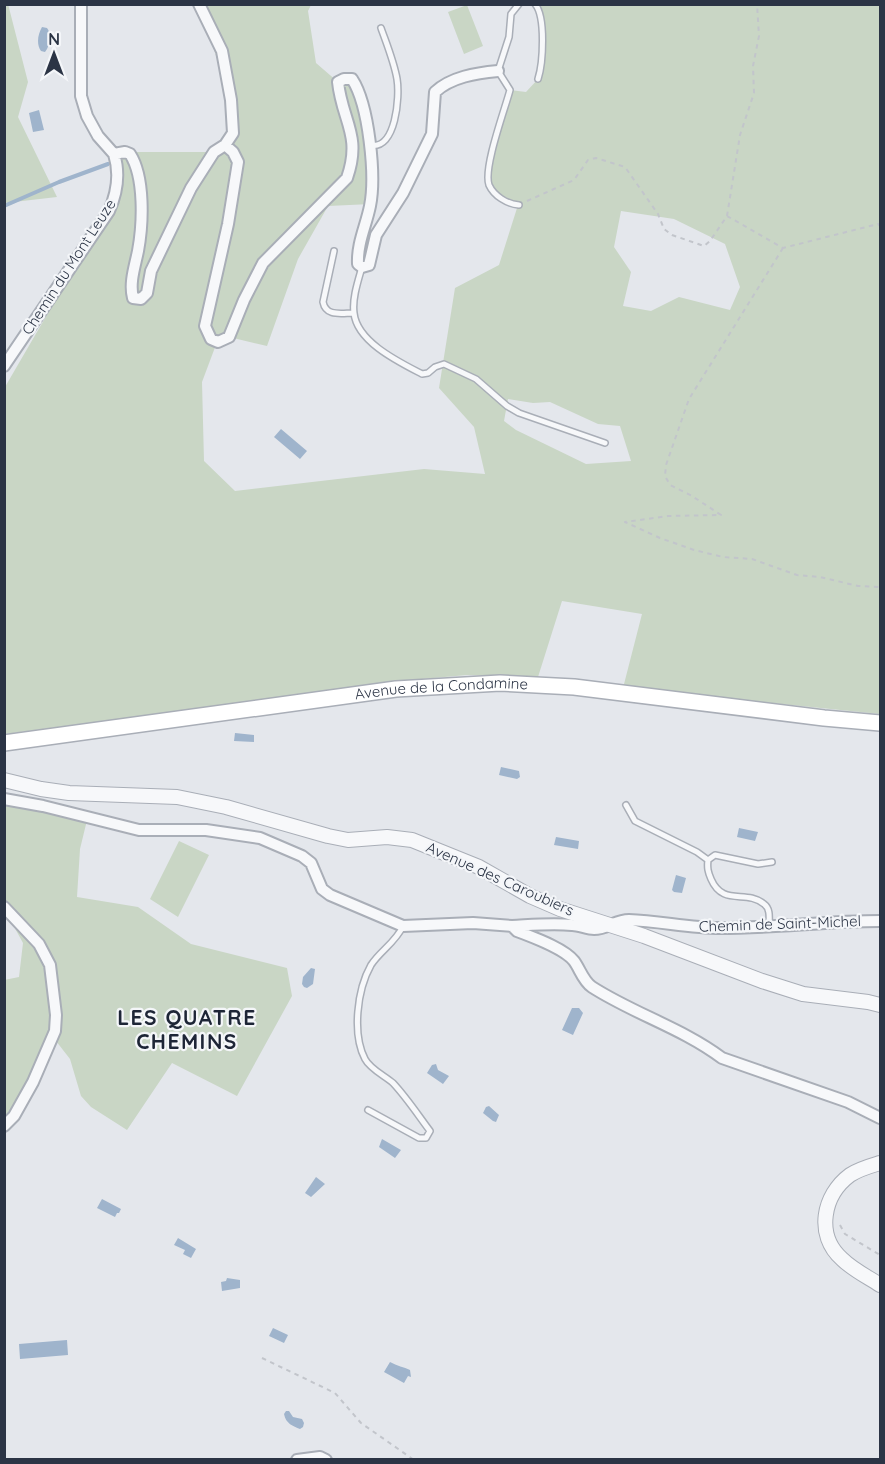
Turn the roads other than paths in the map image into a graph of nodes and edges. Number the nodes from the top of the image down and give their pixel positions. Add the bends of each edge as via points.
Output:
1 (81, 4) edge
2 (199, 4) edge
3 (519, 4) edge
4 (535, 4) edge
5 (381, 28) dead end
6 (498, 71) junction
7 (538, 79) dead end
8 (225, 145) junction
9 (370, 145) junction
10 (114, 154) junction
11 (519, 205) road end
12 (334, 250) dead end
13 (362, 267) junction
14 (354, 313) junction
15 (4, 366) edge
16 (605, 443) dead end
17 (880, 723) edge
18 (4, 743) edge
19 (4, 780) edge
20 (4, 799) edge
21 (626, 805) dead end
22 (708, 860) junction
23 (772, 862) dead end
24 (4, 907) edge
25 (880, 921) edge
26 (609, 924) junction
27 (404, 926) junction
28 (512, 926) junction
29 (769, 926) junction
30 (880, 1005) edge
31 (368, 1110) dead end
32 (880, 1118) edge
33 (4, 1126) edge
34 (880, 1163) edge
35 (880, 1285) edge
36 (297, 1460) edge
37 (326, 1460) edge

1 - 10 street via 81,96 98,136
2 - 8 street via 222,51 233,133
3 - 6 lane via 511,14
4 - 7 lane via 540,9 542,33
5 - 9 lane via 397,80 398,102 392,132 383,143
6 - 11 lane via 510,90 491,155 489,185 499,198
6 - 13 street via 444,83 435,92 432,134 403,193 375,236 369,265
8 - 9 street via 238,162 205,326 211,339 218,342 229,337 263,263 347,178 353,161 352,130 339,94 338,82 344,78 352,79 358,88
8 - 10 street, Chemin du Mont Leuze via 214,152 190,188 151,271 147,293 141,299 133,298 131,289 140,240 137,164 130,154
9 - 13 street via 371,204 357,252
10 - 15 street, Chemin du Mont Leuze via 116,196 109,211
12 - 14 lane via 324,309 329,313
13 - 14 lane
14 - 16 lane via 359,329 387,356 422,374 444,364 477,379 519,413
17 - 18 main road, Avenue de la Condamine via 574,687 500,683 396,689
19 - 26 street, Avenue des Caroubiers via 69,793 177,797 348,840 412,840 479,867 560,909
20 - 27 street via 139,830 206,830 260,838 311,863 322,889 330,895
21 - 22 lane via 635,821
22 - 23 lane via 716,855 758,864
22 - 29 lane via 707,869 715,888 723,895 764,904 769,910
24 - 33 street via 39,944 50,966 56,1015 55,1031 33,1082
25 - 29 street, Chemin de Saint-Michel
26 - 28 street, Chemin de Saint-Michel via 593,929 551,923
26 - 29 street, Chemin de Saint-Michel via 626,920 689,927
26 - 30 street, Avenue des Caroubiers via 762,981 803,993
27 - 28 street, Chemin de Saint-Michel
27 - 31 lane via 369,971 356,1018 357,1034 365,1061 392,1083 430,1131 426,1138 420,1138
28 - 32 street via 573,959 590,986 679,1031 722,1058 849,1102
34 - 35 street via 849,1176 834,1192 827,1206 825,1230 841,1259
36 - 37 street

